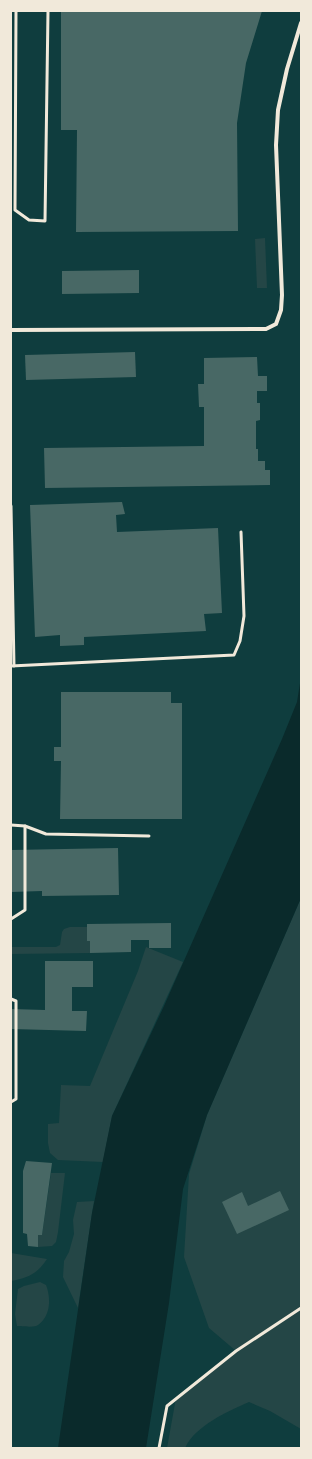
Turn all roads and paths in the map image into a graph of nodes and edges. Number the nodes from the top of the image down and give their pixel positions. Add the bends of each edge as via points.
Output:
1 (16, 11) edge
2 (48, 11) edge
3 (301, 23) edge
4 (11, 205) edge
5 (15, 210) junction
6 (11, 330) edge
7 (11, 506) edge
8 (241, 532) dead end
9 (13, 666) edge
10 (11, 825) edge
11 (25, 826) junction
12 (149, 836) dead end
13 (11, 919) edge
14 (11, 999) edge
15 (11, 1102) edge
16 (301, 1308) edge
17 (159, 1448) edge

1 - 5 lane
2 - 5 lane via 45,221 29,220
3 - 6 street via 278,110 276,145 282,294 281,310 276,324 266,329
4 - 5 lane
7 - 9 lane
8 - 9 lane via 244,616 240,641 234,655
10 - 11 lane
11 - 12 lane via 46,834
11 - 13 lane via 25,910
14 - 15 lane via 16,1002 16,1098
16 - 17 lane via 236,1351 166,1406

